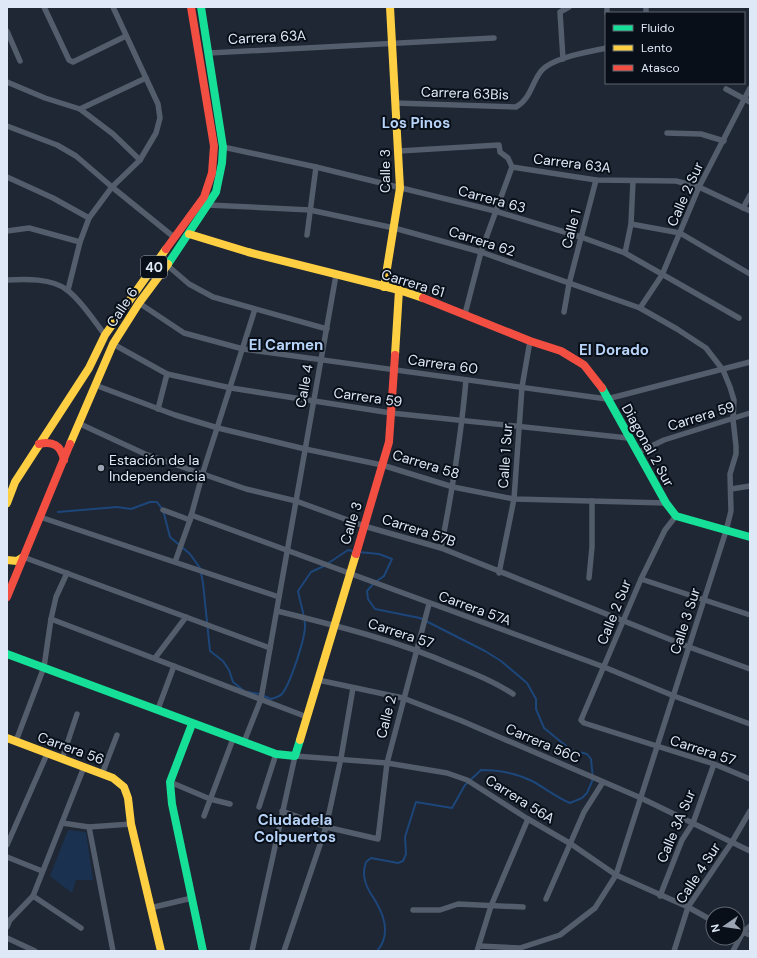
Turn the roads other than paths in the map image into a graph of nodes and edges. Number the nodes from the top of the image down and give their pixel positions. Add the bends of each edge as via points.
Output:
1 (44, 7) edge
2 (113, 7) edge
3 (191, 7) edge
4 (201, 7) edge
5 (390, 7) edge
6 (569, 7) edge
7 (7, 31) edge
8 (126, 36) junction
9 (494, 38) dead end
10 (393, 43) junction
11 (605, 48) edge
12 (209, 53) junction
13 (563, 59) junction
14 (20, 61) dead end
15 (146, 78) junction
16 (7, 82) edge
17 (750, 88) edge
18 (726, 89) dead end
19 (747, 100) edge
20 (395, 103) junction
21 (80, 109) junction
22 (7, 126) edge
23 (667, 133) dead end
24 (724, 141) junction
25 (223, 146) junction
26 (399, 151) junction
27 (140, 160) junction
28 (316, 167) junction
29 (512, 167) junction
30 (7, 177) edge
31 (596, 180) junction
32 (633, 181) junction
33 (699, 187) junction
34 (112, 188) junction
35 (400, 188) junction
36 (750, 195) edge
37 (208, 205) junction
38 (743, 208) junction
39 (310, 210) junction
40 (495, 211) junction
41 (750, 211) edge
42 (89, 218) junction
43 (631, 224) junction
44 (394, 228) junction
45 (7, 231) edge
46 (680, 233) junction
47 (189, 234) junction
48 (307, 235) dead end
49 (581, 237) junction
50 (175, 238) junction
51 (80, 242) junction
52 (481, 252) junction
53 (625, 254) junction
54 (167, 264) junction
55 (750, 274) edge
56 (336, 275) junction
57 (662, 275) junction
58 (7, 280) edge
59 (569, 284) junction
60 (384, 287) junction
61 (68, 290) junction
62 (398, 290) junction
63 (139, 303) junction
64 (640, 308) junction
65 (255, 309) junction
66 (564, 312) dead end
67 (465, 314) junction
68 (739, 318) dead end
69 (327, 328) junction
70 (105, 335) junction
71 (530, 341) junction
72 (113, 344) junction
73 (243, 349) junction
74 (321, 360) junction
75 (750, 362) edge
76 (393, 370) junction
77 (723, 370) junction
78 (167, 374) junction
79 (466, 380) junction
80 (95, 385) junction
81 (522, 387) junction
82 (231, 388) junction
83 (607, 399) junction
84 (314, 401) junction
85 (158, 409) junction
86 (391, 413) junction
87 (750, 413) edge
88 (733, 419) junction
89 (463, 421) junction
90 (78, 423) junction
91 (519, 427) junction
92 (218, 428) junction
93 (628, 438) junction
94 (39, 444) junction
95 (305, 449) junction
96 (637, 453) junction
97 (64, 460) junction
98 (382, 465) junction
99 (203, 472) junction
100 (11, 483) edge
101 (750, 486) edge
102 (453, 487) junction
103 (731, 489) junction
104 (514, 500) junction
105 (296, 501) junction
106 (592, 502) junction
107 (7, 503) edge
108 (666, 503) junction
109 (162, 510) dead end
110 (676, 516) junction
111 (40, 517) junction
112 (191, 517) junction
113 (364, 526) junction
114 (726, 531) junction
115 (750, 537) edge
116 (441, 548) junction
117 (288, 550) junction
118 (23, 557) junction
119 (7, 560) edge
120 (175, 562) junction
121 (67, 573) junction
122 (350, 573) junction
123 (499, 573) junction
124 (589, 578) dead end
125 (641, 579) junction
126 (7, 597) edge
127 (279, 597) junction
128 (704, 600) junction
129 (429, 604) junction
130 (277, 611) junction
131 (750, 615) edge
132 (186, 617) junction
133 (51, 619) junction
134 (624, 621) junction
135 (334, 625) junction
136 (689, 647) junction
137 (270, 648) junction
138 (416, 649) junction
139 (7, 654) edge
140 (155, 658) junction
141 (174, 666) junction
142 (44, 667) junction
143 (604, 667) junction
144 (750, 669) edge
145 (318, 680) junction
146 (353, 688) junction
147 (513, 694) dead end
148 (674, 696) junction
149 (403, 698) junction
150 (261, 699) junction
151 (158, 709) junction
152 (77, 714) dead end
153 (307, 717) junction
154 (581, 720) joint
155 (192, 724) junction
156 (750, 724) edge
157 (117, 735) dead end
158 (7, 738) edge
159 (233, 739) junction
160 (16, 742) junction
161 (244, 742) junction
162 (657, 748) junction
163 (47, 754) junction
164 (276, 754) junction
165 (295, 756) junction
166 (341, 758) junction
167 (62, 760) junction
168 (387, 763) junction
169 (714, 764) junction
170 (84, 767) junction
171 (102, 774) junction
172 (750, 779) edge
173 (170, 782) junction
174 (603, 782) junction
175 (641, 798) junction
176 (210, 799) junction
177 (230, 804) dead end
178 (259, 807) dead end
179 (282, 811) junction
180 (750, 811) edge
181 (204, 816) dead end
182 (528, 819) junction
183 (62, 823) junction
184 (693, 823) junction
185 (131, 824) junction
186 (89, 827) junction
187 (326, 827) junction
188 (732, 842) junction
189 (571, 844) junction
190 (7, 845) edge
191 (750, 851) edge
192 (7, 857) edge
193 (42, 872) junction
194 (616, 875) junction
195 (33, 896) junction
196 (660, 896) junction
197 (192, 898) junction
198 (546, 899) dead end
199 (491, 906) junction
200 (523, 907) dead end
201 (688, 907) junction
202 (150, 908) junction
203 (413, 910) dead end
204 (705, 917) edge
205 (7, 927) edge
206 (81, 928) dead end
207 (7, 938) edge
208 (478, 948) edge
209 (35, 951) edge
210 (112, 951) edge
211 (161, 951) edge
212 (203, 951) edge
213 (252, 951) edge
214 (284, 951) edge
215 (674, 951) edge

1 - 8 street via 69,60 73,62
2 - 8 street
3 - 50 main road, Calle 6 / 40 via 212,130 213,161 212,174 204,197
4 - 12 main road, Calle 6 / 40
5 - 10 main road, Calle 3
6 - 13 street via 560,12
7 - 14 street
8 - 15 street
9 - 10 street, Carrera 63A
10 - 12 street, Carrera 63A
10 - 20 main road, Calle 3
11 - 13 street, Carrera 63Bis
12 - 25 main road, Calle 6 / 40
13 - 20 street, Carrera 63Bis via 547,65 541,71 522,104 516,107
15 - 21 street
15 - 27 street via 158,104 160,118 156,133
16 - 21 street
17 - 19 street, Calle 2 Sur
18 - 19 street
19 - 24 street, Calle 2 Sur
20 - 26 main road, Calle 3
21 - 27 street via 113,134
22 - 34 street via 57,145
23 - 24 street via 701,134
24 - 33 street, Calle 2 Sur
25 - 28 street, Carrera 63
25 - 37 main road, Calle 6 / 40 via 216,192
26 - 29 street, Carrera 63A via 499,145 500,152 508,158
26 - 35 main road, Calle 3
27 - 34 street
28 - 35 street, Carrera 63
28 - 39 street
29 - 31 street, Carrera 63A
29 - 40 street
30 - 42 street
31 - 32 street, Carrera 63A
31 - 49 street, Calle 1
32 - 33 street, Carrera 63A via 676,181
32 - 43 street
33 - 38 street, Carrera 63A
33 - 46 street, Calle 2 Sur
34 - 42 street
34 - 50 street
35 - 40 street, Carrera 63
35 - 44 main road, Calle 3
36 - 38 street
37 - 39 street, Carrera 62
37 - 47 main road, Calle 6 / 40
38 - 41 street, Carrera 63A
39 - 44 street, Carrera 62
39 - 48 street
40 - 49 street, Carrera 63
40 - 52 street
42 - 51 street
43 - 46 street
43 - 53 street
44 - 52 street, Carrera 62
44 - 60 main road, Calle 3
45 - 51 street via 29,228
46 - 55 street
46 - 57 street, Calle 2 Sur
47 - 54 main road, Calle 6 / 40
47 - 56 main road, Carrera 61
49 - 53 street, Carrera 63
49 - 59 street, Calle 1
50 - 70 main road, Calle 6 / 40
51 - 61 street
52 - 59 street, Carrera 62
52 - 67 street
53 - 57 street, Carrera 63
54 - 63 main road, Calle 6 / 40
54 - 65 street via 190,284 213,297
56 - 60 main road, Carrera 61
56 - 69 street, Calle 4
57 - 64 street, Calle 2 Sur
57 - 68 street, Carrera 63
58 - 61 street via 28,278 59,285
59 - 64 street, Carrera 62
59 - 66 street
60 - 62 main road, Carrera 61
61 - 70 street
62 - 67 main road, Carrera 61
62 - 76 main road, Calle 3
63 - 72 main road, Calle 6 / 40
63 - 73 street, Carrera 60 via 184,333
64 - 77 street, Carrera 62 via 706,348
65 - 69 street
65 - 73 street
67 - 71 main road, Carrera 61
69 - 74 street, Calle 4
70 - 94 main road, Calle 6 / 40 via 89,368
71 - 81 street, Calle 1 Sur
71 - 83 main road, Carrera 61 via 561,351 584,365
72 - 78 street, Carrera 59
72 - 80 main road, Calle 6 / 40
73 - 74 street, Carrera 60
73 - 82 street
74 - 76 street, Carrera 60
74 - 84 street, Calle 4
75 - 77 street, Carrera 60
76 - 79 street, Carrera 60
76 - 86 main road, Calle 3
77 - 83 street, Carrera 60
77 - 88 street, Calle 3 Sur via 734,400
78 - 82 street, Carrera 59
78 - 85 street
79 - 81 street, Carrera 60
79 - 89 street
80 - 85 street, Carrera 58
80 - 90 main road, Calle 6 / 40
81 - 83 street, Carrera 60
81 - 91 street, Calle 1 Sur
82 - 84 street, Carrera 59
82 - 92 street
83 - 93 main road, Diagonal 2 Sur
84 - 86 street, Carrera 59
84 - 95 street, Calle 4
85 - 92 street, Carrera 58
86 - 89 street, Carrera 59
86 - 98 main road, Calle 3 via 389,442
87 - 88 street, Carrera 59
88 - 96 street, Carrera 59 via 664,440
88 - 103 street, Calle 3 Sur via 736,450 730,474
89 - 91 street, Carrera 59
89 - 102 street
90 - 97 main road, Calle 6 / 40
90 - 99 street, Carrera 57B via 146,454
91 - 93 street, Carrera 59
91 - 104 street, Calle 1 Sur
92 - 95 street, Carrera 58
92 - 99 street
93 - 96 main road, Diagonal 2 Sur
94 - 97 main road via 48,441 57,444 63,451
94 - 100 main road, Calle 6 / 40
95 - 98 street, Carrera 58
95 - 105 street, Calle 4
96 - 108 main road, Diagonal 2 Sur
97 - 111 main road, Calle 6 / 40
98 - 102 street, Carrera 58
98 - 113 main road, Calle 3
99 - 105 street, Carrera 57B via 246,489
99 - 112 street
100 - 107 main road, Calle 6 / 40
101 - 103 street
102 - 104 street, Carrera 58
102 - 116 street
103 - 114 street, Calle 3 Sur
104 - 106 street, Carrera 58
104 - 123 street, Calle 1 Sur
105 - 113 street, Carrera 57B
105 - 117 street, Calle 4
106 - 108 street, Carrera 58
106 - 124 street
108 - 110 main road
109 - 112 street, Carrera 57A
110 - 114 main road
110 - 125 street, Calle 2 Sur via 665,530
111 - 118 main road, Calle 6 / 40
111 - 120 street
112 - 117 street, Carrera 57A
112 - 120 street
113 - 116 street, Carrera 57B
113 - 122 main road, Calle 3
114 - 115 main road
114 - 128 street, Calle 3 Sur
116 - 123 street, Carrera 57B
117 - 122 street, Carrera 57A
117 - 127 street, Calle 4
118 - 119 main road via 17,561
118 - 121 street
118 - 126 main road, Calle 6 / 40
120 - 127 street
121 - 132 street
121 - 133 street via 56,598
122 - 129 street, Carrera 57A
122 - 135 main road, Calle 3
123 - 134 street, Carrera 57B
125 - 128 street
125 - 134 street, Calle 2 Sur
127 - 130 street, Calle 4
128 - 131 street
128 - 136 street, Calle 3 Sur
129 - 138 street, Calle 2
129 - 143 street, Carrera 57A
130 - 135 street, Carrera 57
130 - 137 street, Calle 4
132 - 137 street
132 - 140 street
133 - 140 street
133 - 142 street
134 - 136 street, Carrera 57B
134 - 143 street, Calle 2 Sur
135 - 138 street, Carrera 57
135 - 145 main road, Calle 3
136 - 144 street, Carrera 57B
136 - 148 street, Calle 3 Sur
137 - 150 street, Calle 4
138 - 147 street, Carrera 57 via 500,685
138 - 149 street, Calle 2
139 - 142 main road
140 - 141 street
141 - 150 street
141 - 151 street
142 - 151 main road
142 - 160 street
143 - 148 street, Carrera 57A
143 - 154 street, Calle 2 Sur
145 - 146 street, Carrera 56C
145 - 153 main road, Calle 3
146 - 149 street, Carrera 56C
146 - 166 street
148 - 156 street, Carrera 57A
148 - 162 street, Calle 3 Sur
149 - 168 street, Calle 2
149 - 174 street, Carrera 56C
150 - 153 street
150 - 161 street, Calle 4
151 - 155 main road
152 - 167 street
153 - 165 main road, Calle 3
154 - 162 street, Carrera 57
155 - 159 main road
155 - 173 main road
157 - 171 street
158 - 160 main road, Carrera 56
159 - 161 main road
159 - 176 street
160 - 163 main road, Carrera 56
161 - 164 main road
162 - 169 street, Carrera 57
162 - 175 street, Calle 3 Sur
163 - 167 main road, Carrera 56
163 - 190 street
164 - 165 main road
164 - 178 street
165 - 166 street, Carrera 56A
165 - 179 street
166 - 168 street, Carrera 56A
166 - 187 street
167 - 170 main road, Carrera 56
168 - 182 street, Carrera 56A via 447,773 467,780
168 - 187 street, Calle 2 via 378,839
169 - 172 street, Carrera 57
169 - 184 street, Calle 3A Sur
170 - 171 main road, Carrera 56
170 - 183 street
171 - 185 main road, Carrera 56 via 113,778 124,787
173 - 176 street
173 - 197 main road via 172,804
174 - 175 street, Carrera 56C
174 - 189 street via 584,812
175 - 184 street, Carrera 56C
175 - 194 street, Calle 3 Sur
176 - 177 street
176 - 181 street
179 - 187 street
179 - 213 street
180 - 188 street, Calle 4 Sur
182 - 189 street, Carrera 56A
182 - 199 street
183 - 186 street
183 - 193 street
184 - 188 street, Carrera 56C
184 - 196 street, Calle 3A Sur via 682,840
185 - 186 street
185 - 202 main road
186 - 210 street
187 - 214 street
188 - 191 street, Carrera 56C
188 - 201 street, Calle 4 Sur
189 - 194 street, Carrera 56A
189 - 198 street
192 - 193 street
193 - 195 street
194 - 196 street, Carrera 56A
194 - 208 street, Calle 3 Sur via 596,908 560,935 520,948
195 - 205 street via 10,920
195 - 206 street
196 - 201 street, Carrera 56A
197 - 202 street
197 - 212 main road
199 - 200 street
199 - 203 street via 458,904 440,910
199 - 208 street
201 - 204 street, Carrera 56A
201 - 215 street, Calle 4 Sur
202 - 211 main road
207 - 209 street

